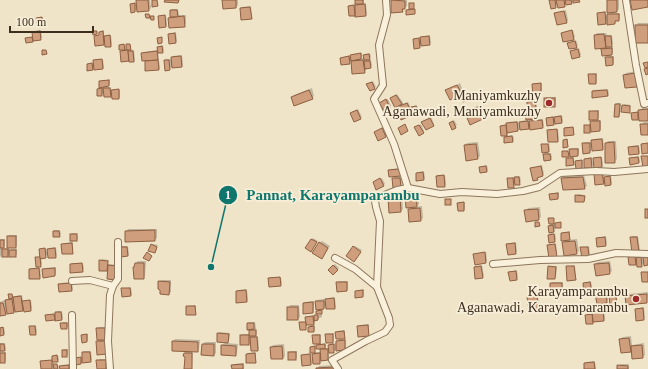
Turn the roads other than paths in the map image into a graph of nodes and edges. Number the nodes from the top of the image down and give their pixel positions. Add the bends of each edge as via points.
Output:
1 (386, 0) edge
2 (626, 0) edge
3 (648, 104) edge
4 (648, 169) edge
5 (408, 188) junction
6 (118, 242) dead end
7 (648, 254) edge
8 (335, 258) dead end
9 (494, 264) dead end
10 (72, 281) dead end
11 (113, 286) junction
12 (377, 287) junction
13 (72, 315) dead end
14 (73, 369) edge
15 (110, 369) edge
16 (338, 369) edge

1 - 5 street via 387,15 379,45 383,85 374,99 394,144
2 - 3 street via 644,104
4 - 5 street via 560,173 538,187 497,194 440,194
5 - 12 street via 376,198 375,201 380,221
6 - 11 street via 118,279
7 - 9 street via 616,253 588,259
8 - 12 street via 355,269
10 - 11 street via 90,280
11 - 15 street via 110,295
12 - 16 street via 390,325 385,332 332,360
13 - 14 street

